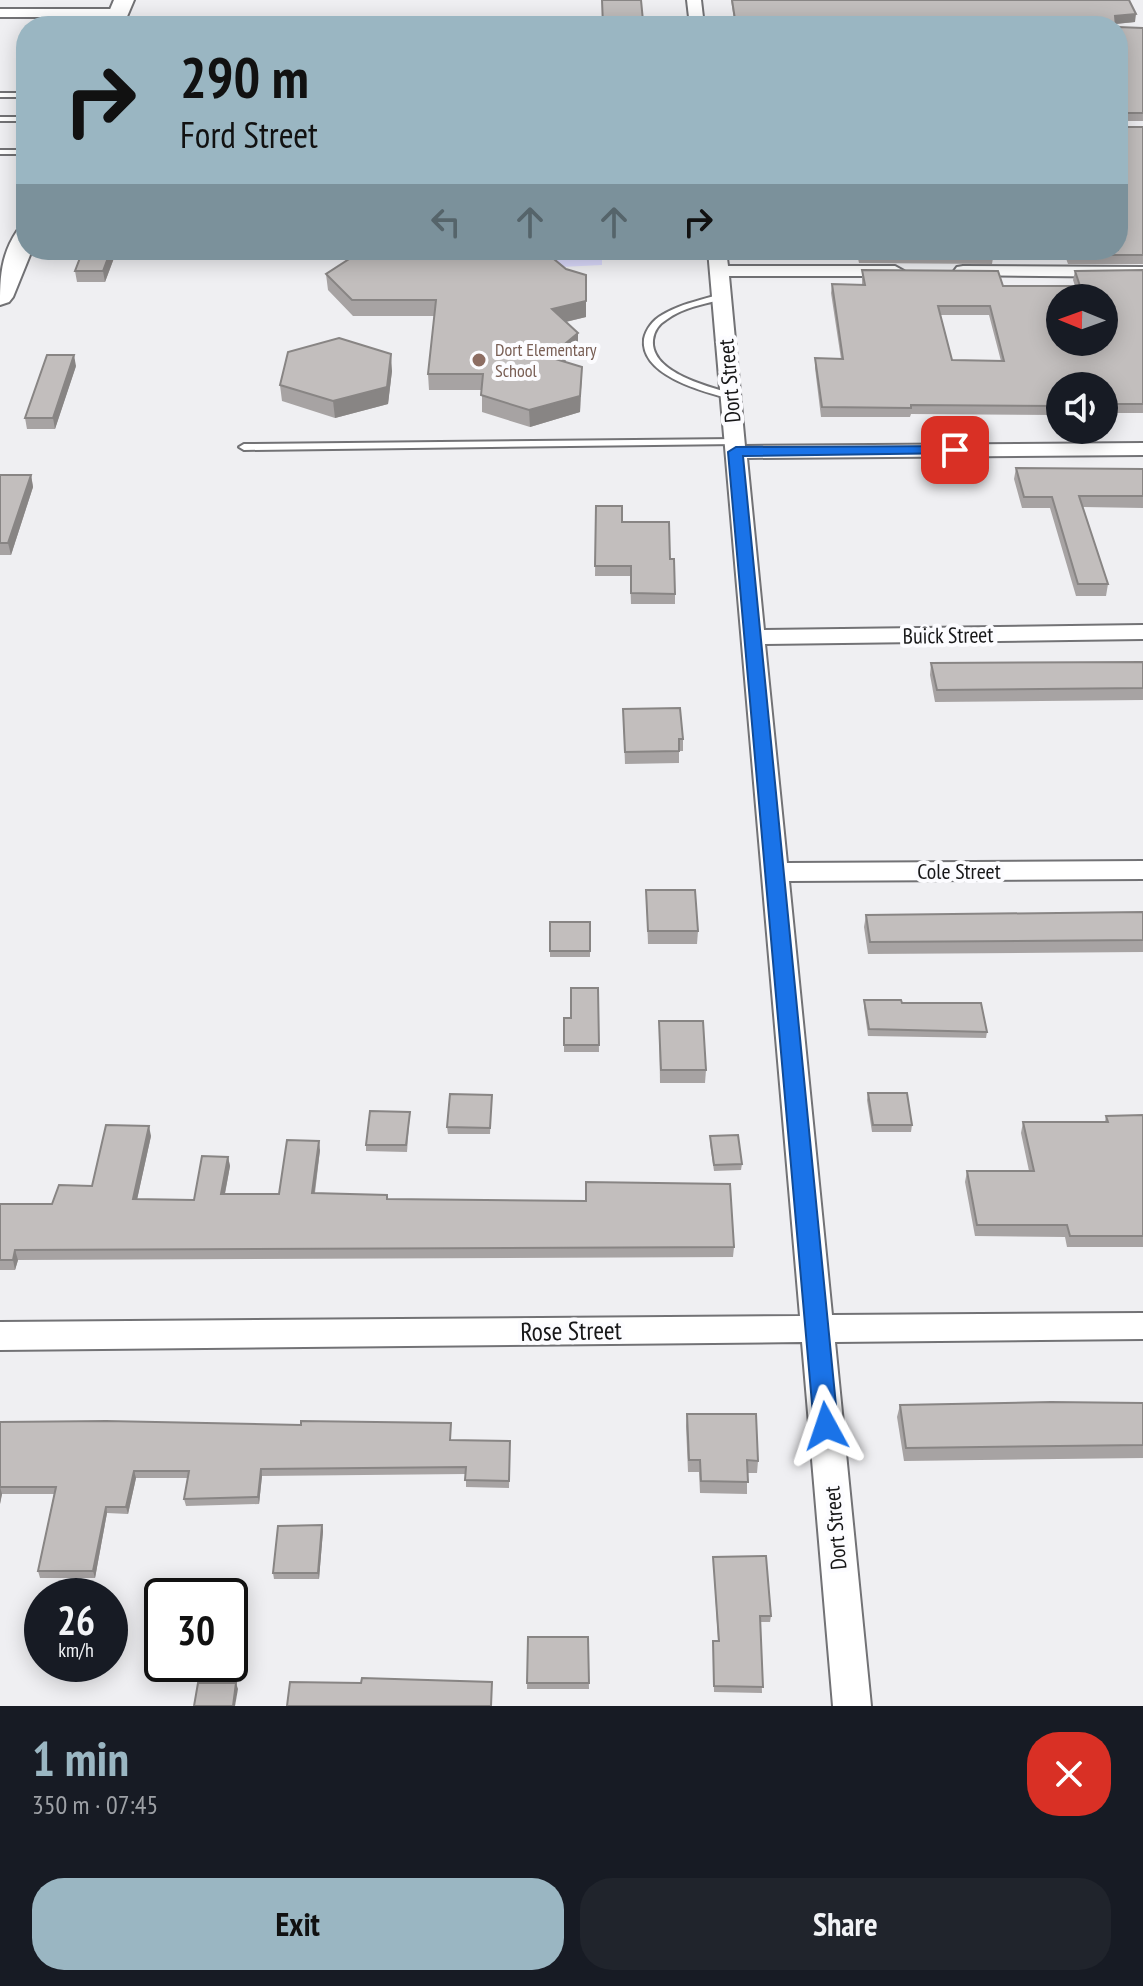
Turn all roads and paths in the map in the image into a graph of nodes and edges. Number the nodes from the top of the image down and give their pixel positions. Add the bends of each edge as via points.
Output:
1 (0, 13) edge
2 (119, 13) edge
3 (14, 250) edge
4 (908, 271) edge
5 (939, 271) edge
6 (719, 272) edge
7 (1143, 272) edge
8 (0, 297) edge
9 (731, 396) junction
10 (244, 447) dead end
11 (735, 447) junction
12 (1143, 449) edge
13 (1143, 632) edge
14 (753, 637) junction
15 (1143, 870) edge
16 (775, 872) junction
17 (1143, 1326) edge
18 (817, 1329) junction
19 (0, 1336) edge
20 (852, 1706) edge

1 - 2 street
3 - 8 street
4 - 6 street
5 - 7 street
6 - 9 street, Dort Street
6 - 9 lane via 696,302 653,326 648,350 676,379
9 - 11 street, Dort Street
10 - 11 lane
11 - 12 street
11 - 14 street, Dort Street
13 - 14 street, Buick Street
14 - 16 street, Dort Street
15 - 16 street, Cole Street
16 - 18 street, Dort Street
17 - 18 street, Rose Street
18 - 19 street, Rose Street
18 - 20 street, Dort Street

